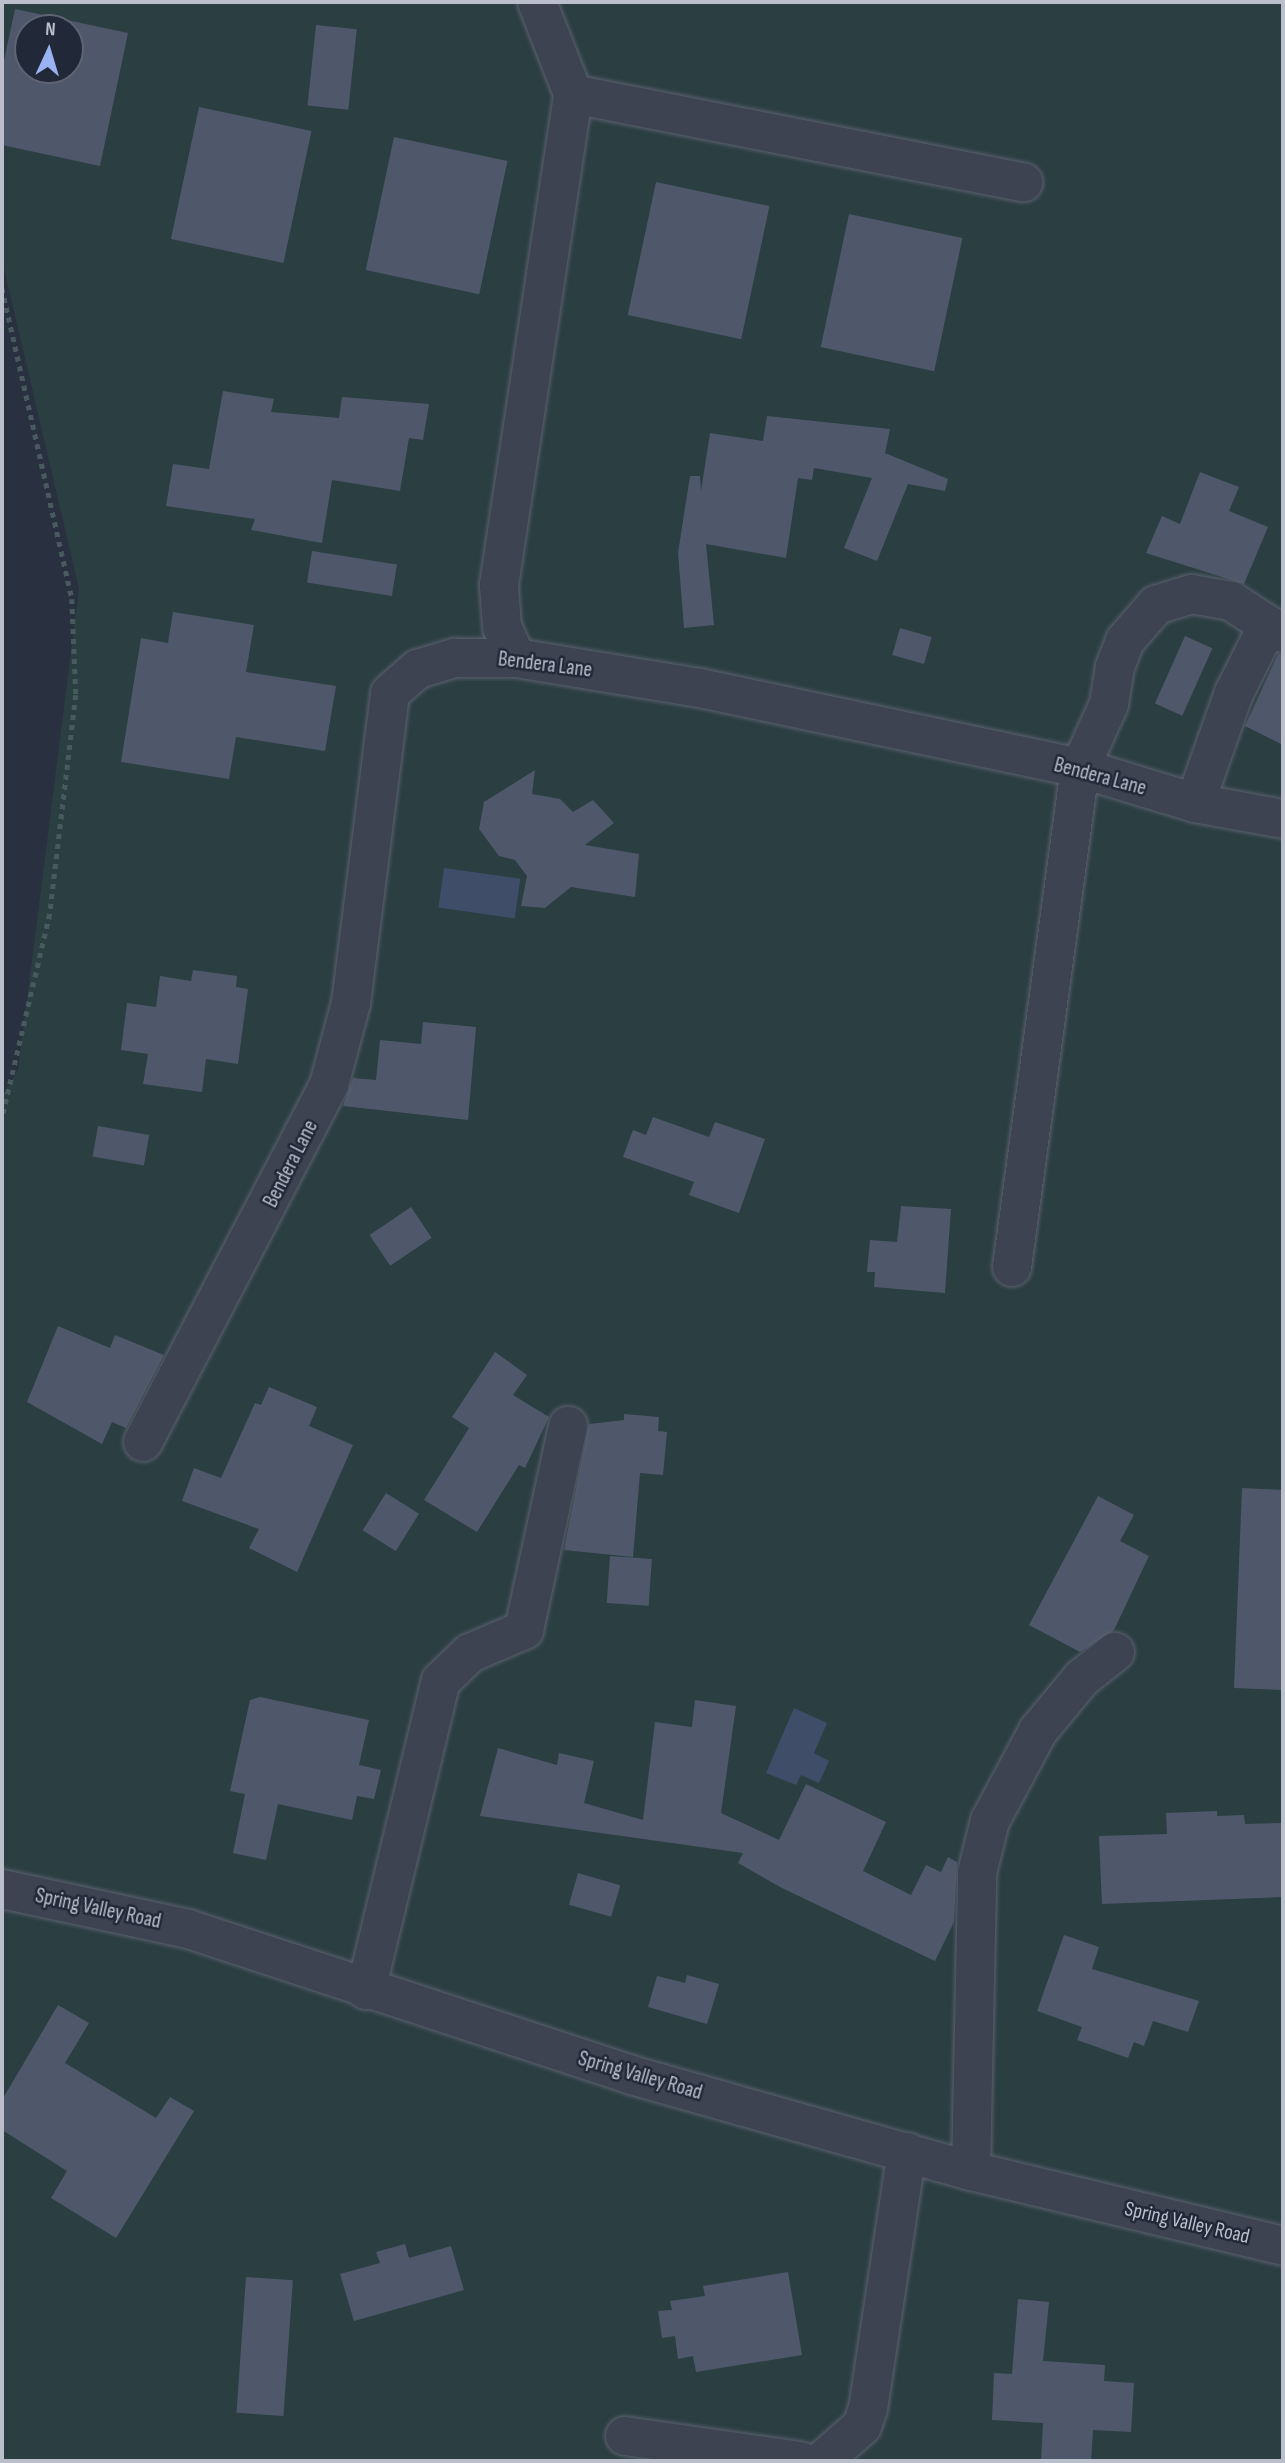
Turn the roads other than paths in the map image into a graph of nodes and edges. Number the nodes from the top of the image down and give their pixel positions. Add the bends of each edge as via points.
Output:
1 (537, 2) edge
2 (573, 94) junction
3 (1023, 182) dead end
4 (1276, 629) edge
5 (516, 658) junction
6 (1080, 768) junction
7 (1195, 803) junction
8 (1283, 819) edge
9 (1012, 1267) dead end
10 (568, 1426) dead end
11 (143, 1442) dead end
12 (1115, 1652) dead end
13 (2, 1889) edge
14 (366, 1990) junction
15 (907, 2152) junction
16 (971, 2171) junction
17 (1283, 2246) edge
18 (625, 2437) dead end
19 (800, 2461) edge
20 (822, 2461) edge

1 - 2 street
2 - 3 street
2 - 5 street via 499,585 502,626
4 - 6 street via 1217,598 1191,594 1156,605 1125,641 1109,704
4 - 7 street via 1234,693
5 - 6 street, Bendera Lane via 848,717
5 - 11 street, Bendera Lane via 455,658 418,669 390,693 351,1003 329,1085
6 - 7 street, Bendera Lane
6 - 9 street
7 - 8 street, Bendera Lane
10 - 14 street via 524,1630 470,1653 441,1681
12 - 16 street via 1082,1678 1038,1731 990,1821 977,1873
13 - 14 street, Spring Valley Road via 188,1929
14 - 15 street, Spring Valley Road via 631,2075
15 - 16 street, Spring Valley Road
15 - 20 street via 868,2409 862,2427
16 - 17 street, Spring Valley Road
18 - 19 street

